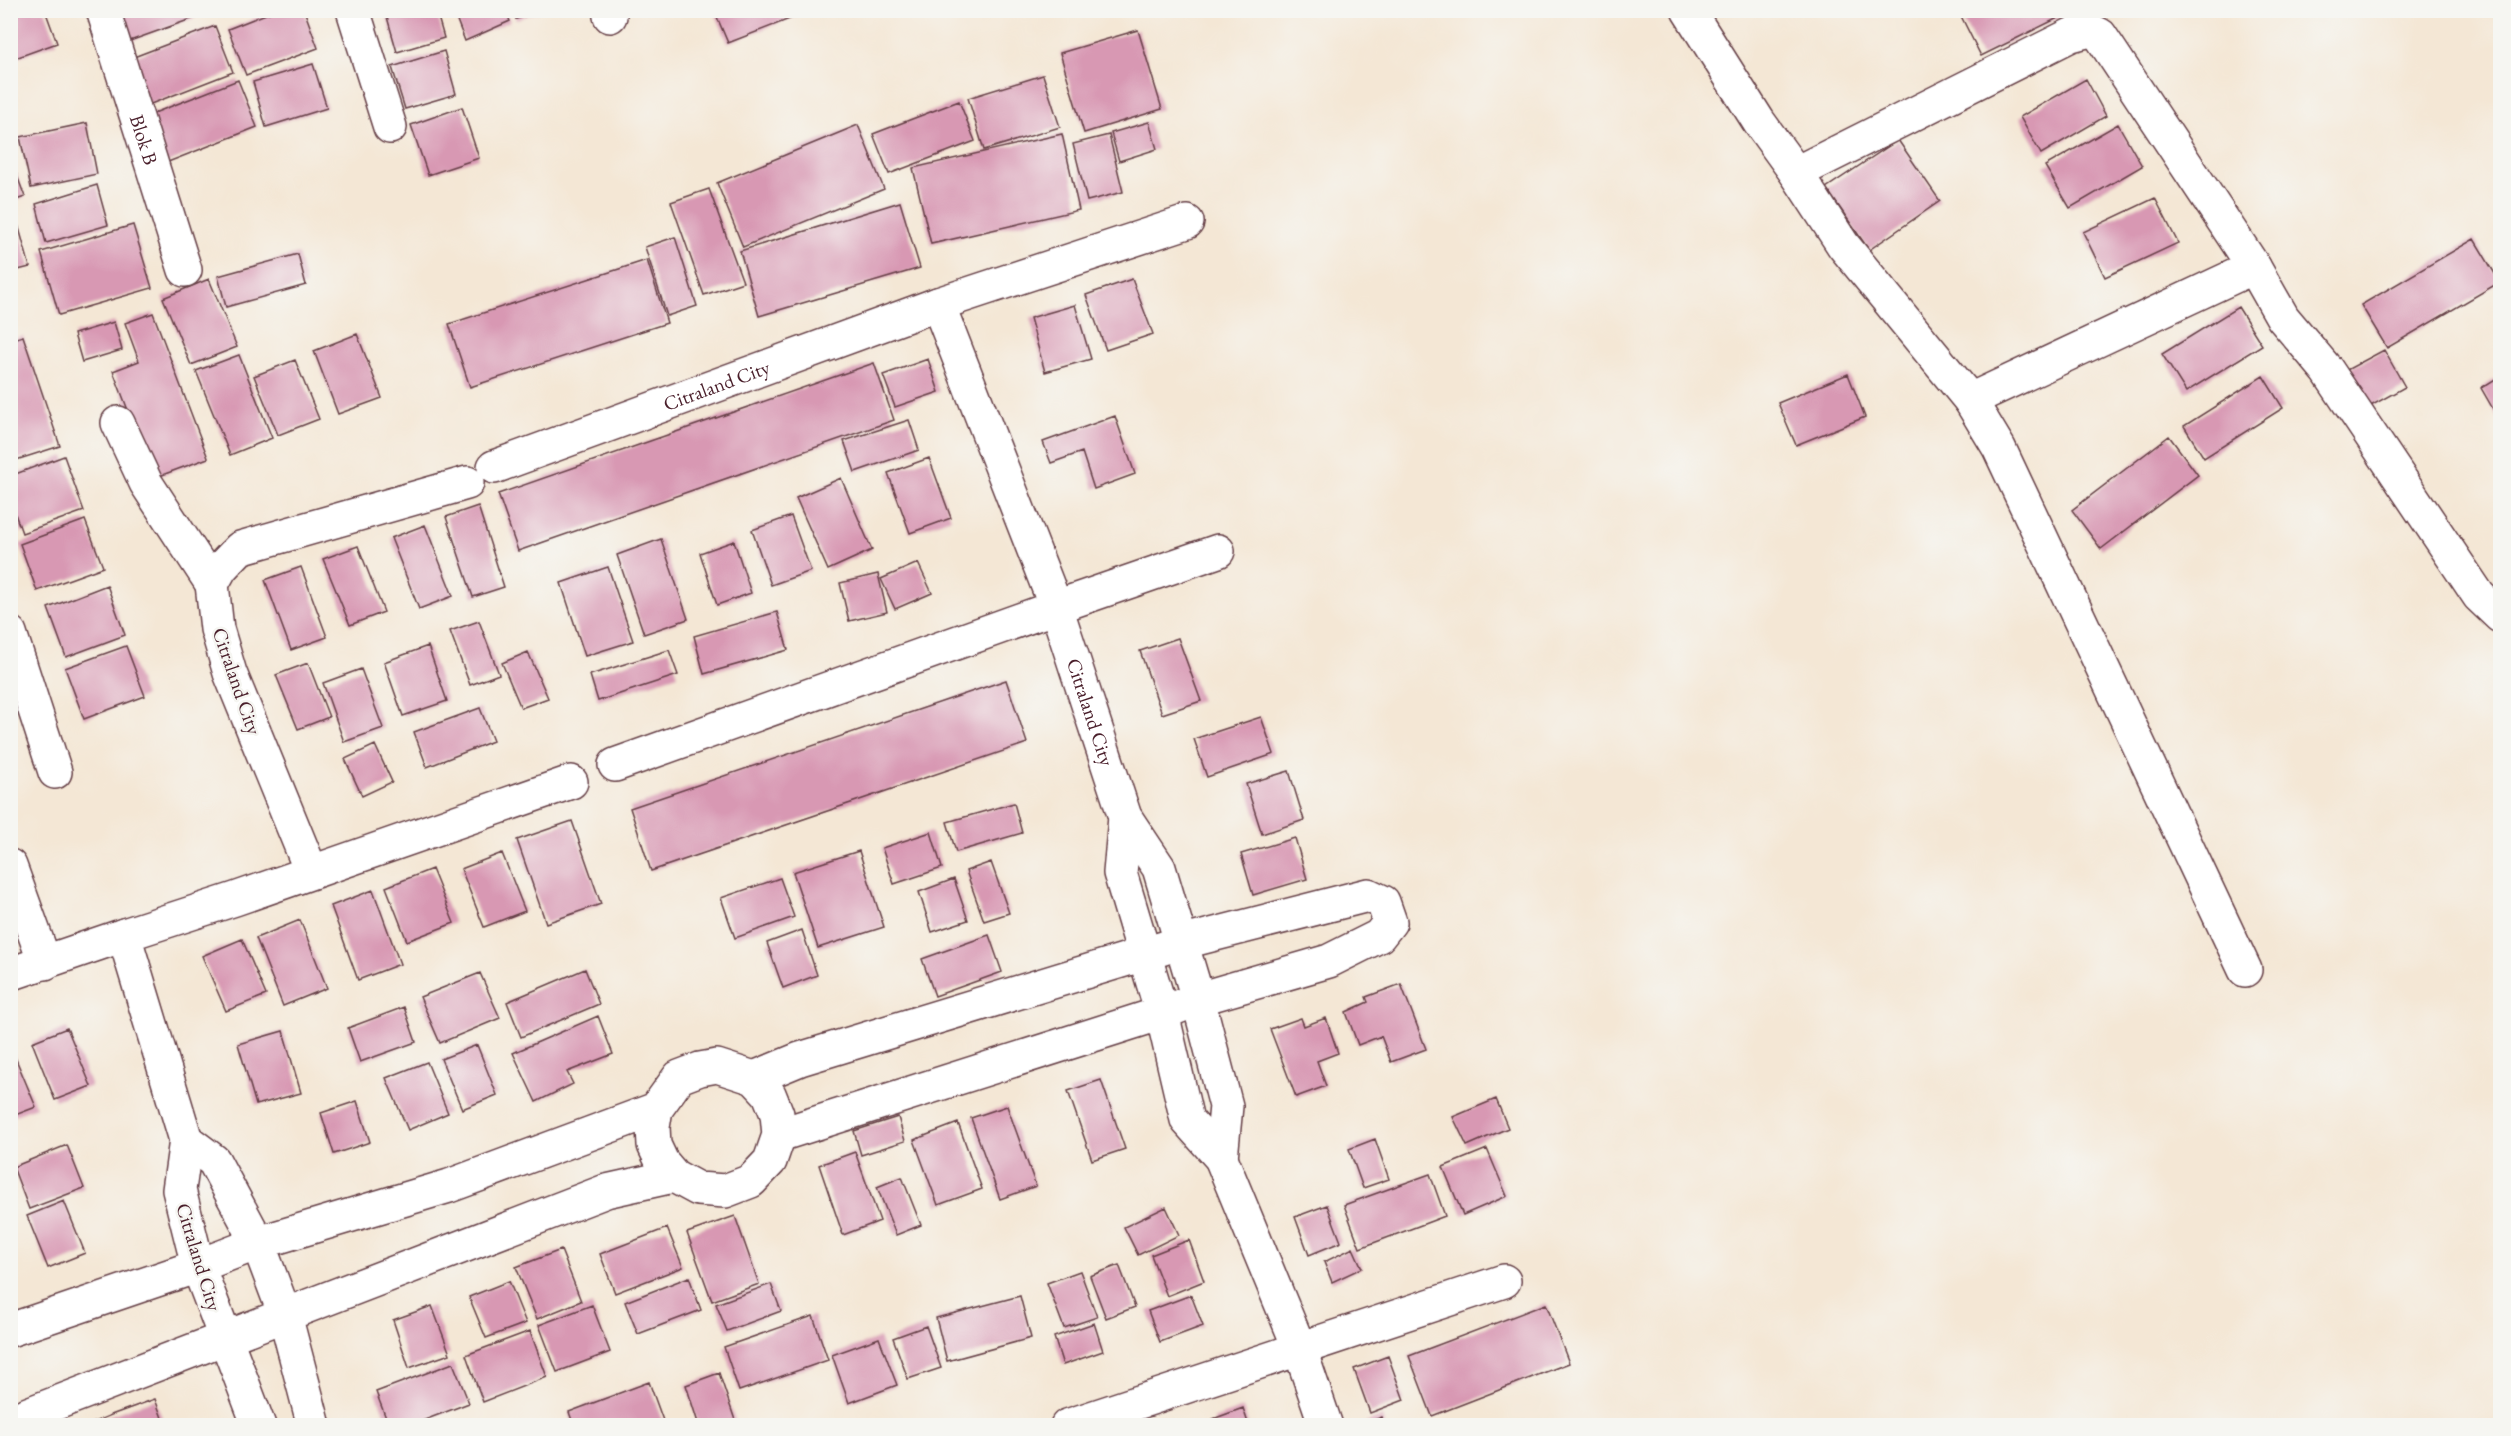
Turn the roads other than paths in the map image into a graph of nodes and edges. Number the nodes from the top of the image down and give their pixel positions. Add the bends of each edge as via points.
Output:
1 (103, 10) edge
2 (353, 10) edge
3 (1688, 10) edge
4 (390, 127) dead end
5 (1796, 173) junction
6 (1187, 222) dead end
7 (2254, 267) junction
8 (185, 270) dead end
9 (938, 304) junction
10 (1970, 400) junction
11 (118, 423) dead end
12 (1218, 551) dead end
13 (212, 584) junction
14 (1056, 607) junction
15 (2500, 616) edge
16 (10, 633) edge
17 (615, 765) dead end
18 (55, 771) dead end
19 (571, 782) dead end
20 (1125, 818) junction
21 (10, 866) edge
22 (311, 871) junction
23 (124, 935) junction
24 (1180, 943) junction
25 (1145, 953) junction
26 (45, 963) junction
27 (2245, 970) dead end
28 (10, 974) edge
29 (1198, 999) junction
30 (1162, 1013) junction
31 (754, 1078) junction
32 (656, 1109) junction
33 (779, 1135) junction
34 (186, 1140) junction
35 (1221, 1158) junction
36 (674, 1176) junction
37 (258, 1243) junction
38 (198, 1266) junction
39 (1504, 1281) dead end
40 (285, 1315) junction
41 (10, 1330) edge
42 (226, 1337) junction
43 (1299, 1347) junction
44 (10, 1421) edge
45 (259, 1425) edge
46 (314, 1425) edge
47 (1067, 1425) edge
48 (1326, 1425) edge

1 - 8 street, Blok B
2 - 4 street
3 - 5 street via 1758,122
5 - 7 street via 2071,35 2090,30 2100,35
5 - 10 street via 1843,245
6 - 9 street, Citraland City
7 - 10 street
7 - 15 street via 2283,318 2327,370 2479,596
9 - 13 street, Citraland City via 480,475 240,548 220,568
9 - 14 street, Citraland City
10 - 27 street via 1999,448
11 - 13 street via 146,483
12 - 14 street
13 - 22 street, Citraland City via 217,629 230,673
14 - 17 street
14 - 20 street, Citraland City
16 - 18 street
19 - 22 street
20 - 24 street, Citraland City via 1159,868
20 - 25 street, Citraland City via 1120,873
21 - 26 street
22 - 23 street
23 - 26 street
23 - 34 street, Citraland City
24 - 25 street
24 - 29 street, Citraland City
24 - 29 street via 1368,895 1383,902 1390,922 1379,936 1329,961
25 - 30 street, Citraland City
25 - 31 street via 800,1059
26 - 28 street
29 - 30 street
29 - 35 street, Citraland City via 1226,1106
30 - 33 street
30 - 35 street, Citraland City via 1187,1120
31 - 32 street via 717,1066 700,1069 679,1077
31 - 33 street via 769,1094 777,1114
32 - 36 street via 654,1145
32 - 37 street via 449,1186
33 - 36 street via 770,1161 751,1181 725,1191 698,1189
34 - 37 street via 214,1161
34 - 38 street, Citraland City via 178,1190
35 - 43 street
36 - 40 street via 606,1191
37 - 38 street
37 - 40 street
38 - 41 street
38 - 42 street, Citraland City
39 - 43 street
40 - 42 street
40 - 46 street
42 - 44 street
42 - 45 street, Citraland City
43 - 47 street
43 - 48 street

